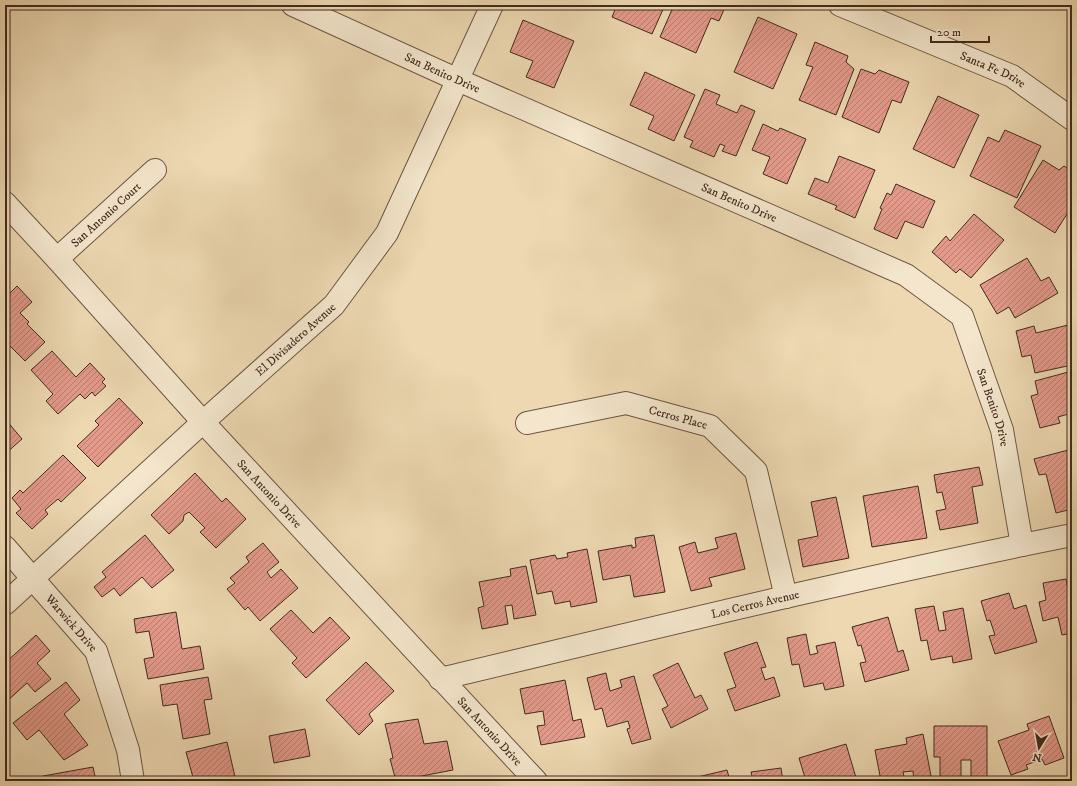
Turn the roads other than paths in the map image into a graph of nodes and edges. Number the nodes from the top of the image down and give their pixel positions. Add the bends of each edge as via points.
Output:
1 (293, 5) edge
2 (492, 5) edge
3 (840, 5) edge
4 (458, 80) junction
5 (1072, 118) edge
6 (155, 170) dead end
7 (5, 203) edge
8 (57, 259) junction
9 (203, 422) junction
10 (527, 423) dead end
11 (1072, 535) edge
12 (1022, 545) junction
13 (5, 547) edge
14 (33, 578) junction
15 (786, 597) junction
16 (5, 604) edge
17 (440, 679) junction
18 (133, 781) edge
19 (536, 781) edge

1 - 4 street, San Benito Drive
2 - 4 street, El Divisadero Avenue
3 - 5 street, Santa Fe Drive via 1012,76
4 - 9 street, El Divisadero Avenue via 387,233 334,305
4 - 12 street, San Benito Drive via 906,274 962,316 1002,430
6 - 8 street, San Antonio Court
7 - 8 street, San Antonio Drive
8 - 9 street, San Antonio Drive
9 - 14 street, El Divisadero Avenue
9 - 17 street, San Antonio Drive
10 - 15 street, Cerros Place via 626,403 710,426 756,471
11 - 12 street, Los Cerros Avenue
12 - 15 street, Los Cerros Avenue
13 - 14 street, Warwick Drive
14 - 16 street, El Divisadero Avenue
14 - 18 street, Warwick Drive via 96,651 128,750
15 - 17 street, Los Cerros Avenue
17 - 19 street, San Antonio Drive

